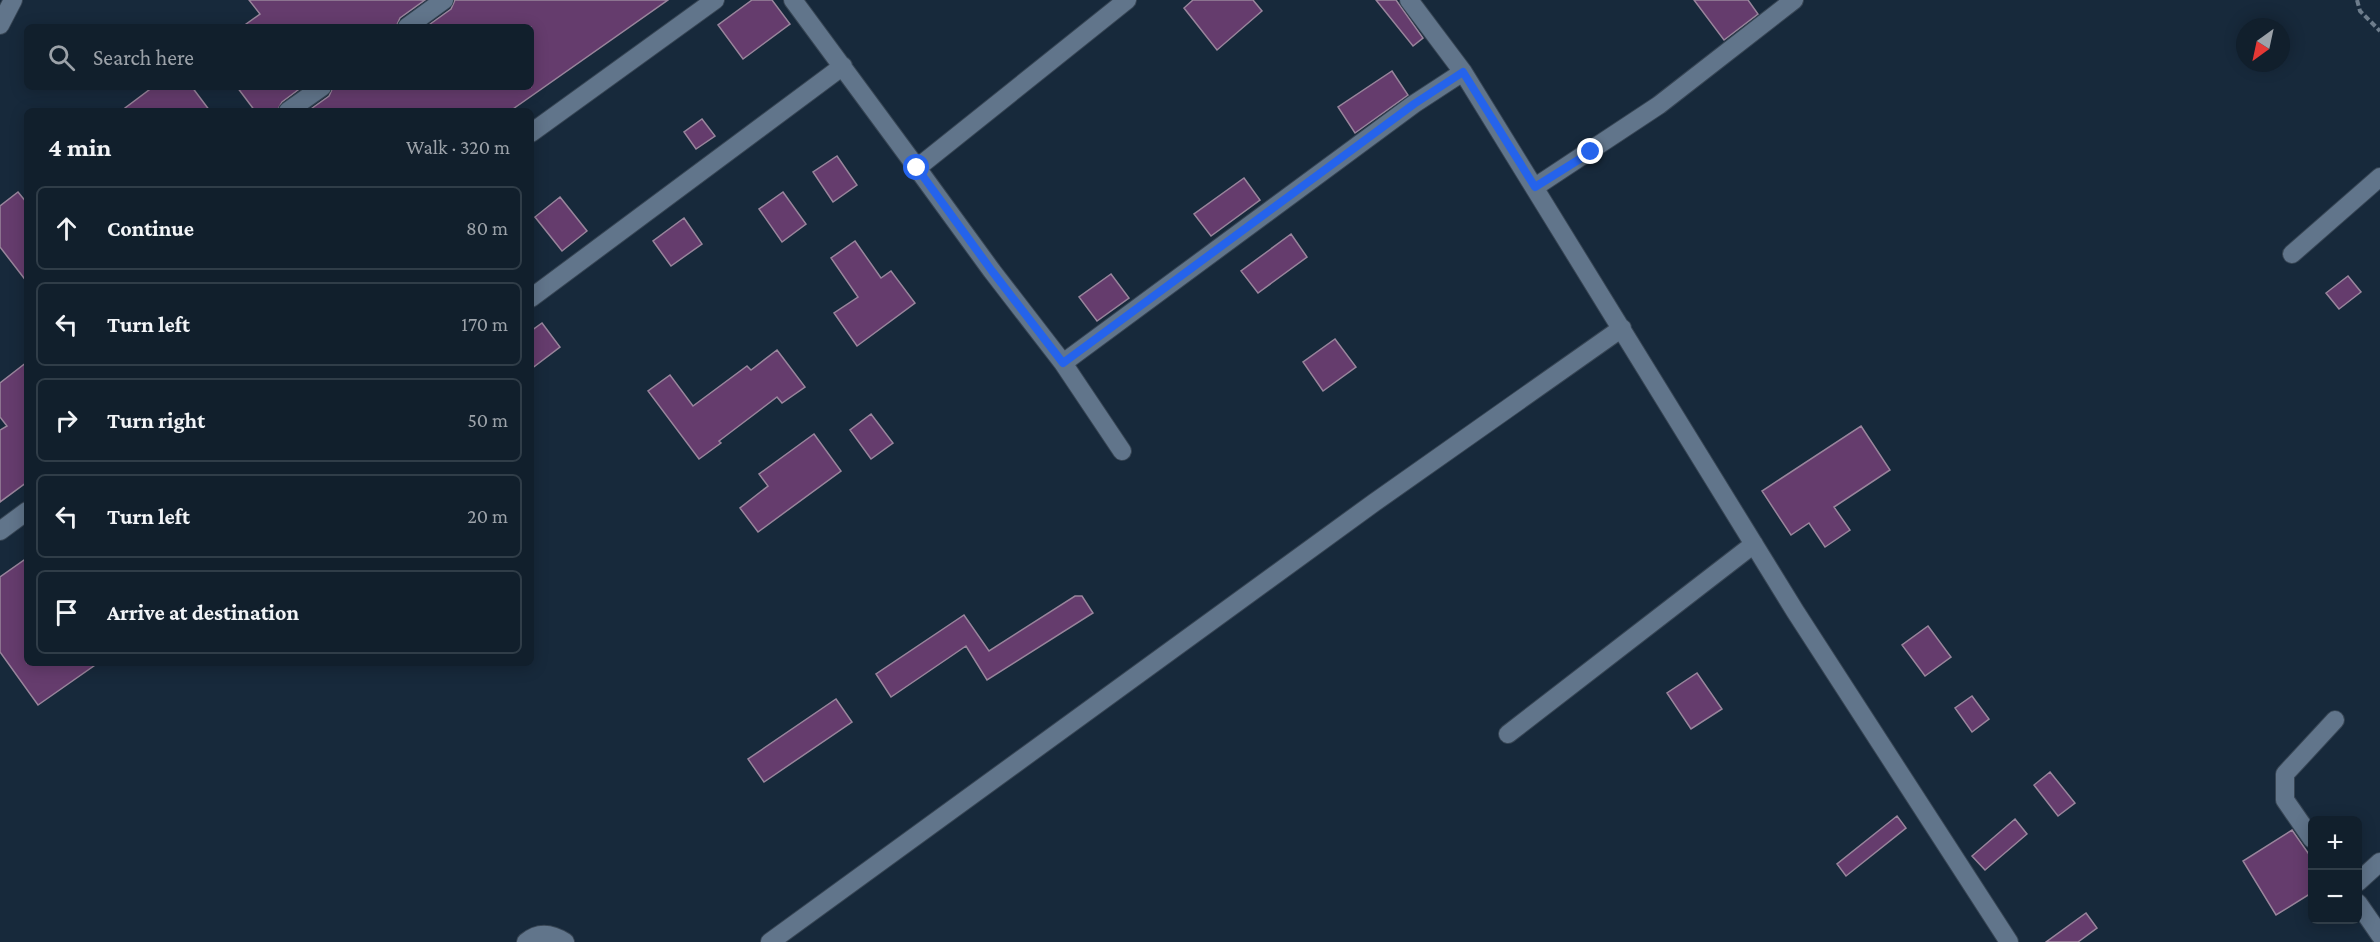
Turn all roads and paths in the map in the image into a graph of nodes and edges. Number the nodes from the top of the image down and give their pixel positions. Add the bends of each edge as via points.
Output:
1 (13, 0) edge
2 (444, 0) edge
3 (715, 0) edge
4 (794, 0) edge
5 (1128, 0) edge
6 (1409, 0) edge
7 (1794, 0) edge
8 (2357, 0) edge
9 (411, 24) edge
10 (0, 25) edge
11 (2380, 31) edge
12 (843, 66) junction
13 (1463, 72) junction
14 (318, 90) edge
15 (292, 108) edge
16 (534, 131) edge
17 (917, 168) junction
18 (2380, 177) edge
19 (1535, 187) junction
20 (2292, 254) dead end
21 (534, 296) edge
22 (1622, 328) junction
23 (1063, 363) junction
24 (1122, 451) dead end
25 (24, 513) edge
26 (0, 531) edge
27 (1754, 544) junction
28 (2335, 720) dead end
29 (1508, 734) dead end
30 (2308, 832) edge
31 (2380, 862) edge
32 (2362, 878) edge
33 (2362, 909) edge
34 (2380, 935) edge
35 (526, 942) edge
36 (566, 942) edge
37 (770, 942) edge
38 (2009, 942) edge

1 - 10 street
2 - 9 street
3 - 16 street
4 - 12 street
5 - 17 street
6 - 13 street
7 - 19 street via 1659,105
8 - 11 path via 2360,11
12 - 17 street
12 - 21 street
13 - 19 street
13 - 23 street
14 - 15 street
17 - 23 street
18 - 20 street
19 - 22 street
22 - 27 street
22 - 37 street via 1365,509
23 - 24 street
25 - 26 street
27 - 29 street
27 - 38 street
28 - 30 street via 2285,774 2285,801
31 - 32 street
33 - 34 street
35 - 36 street via 546,933

